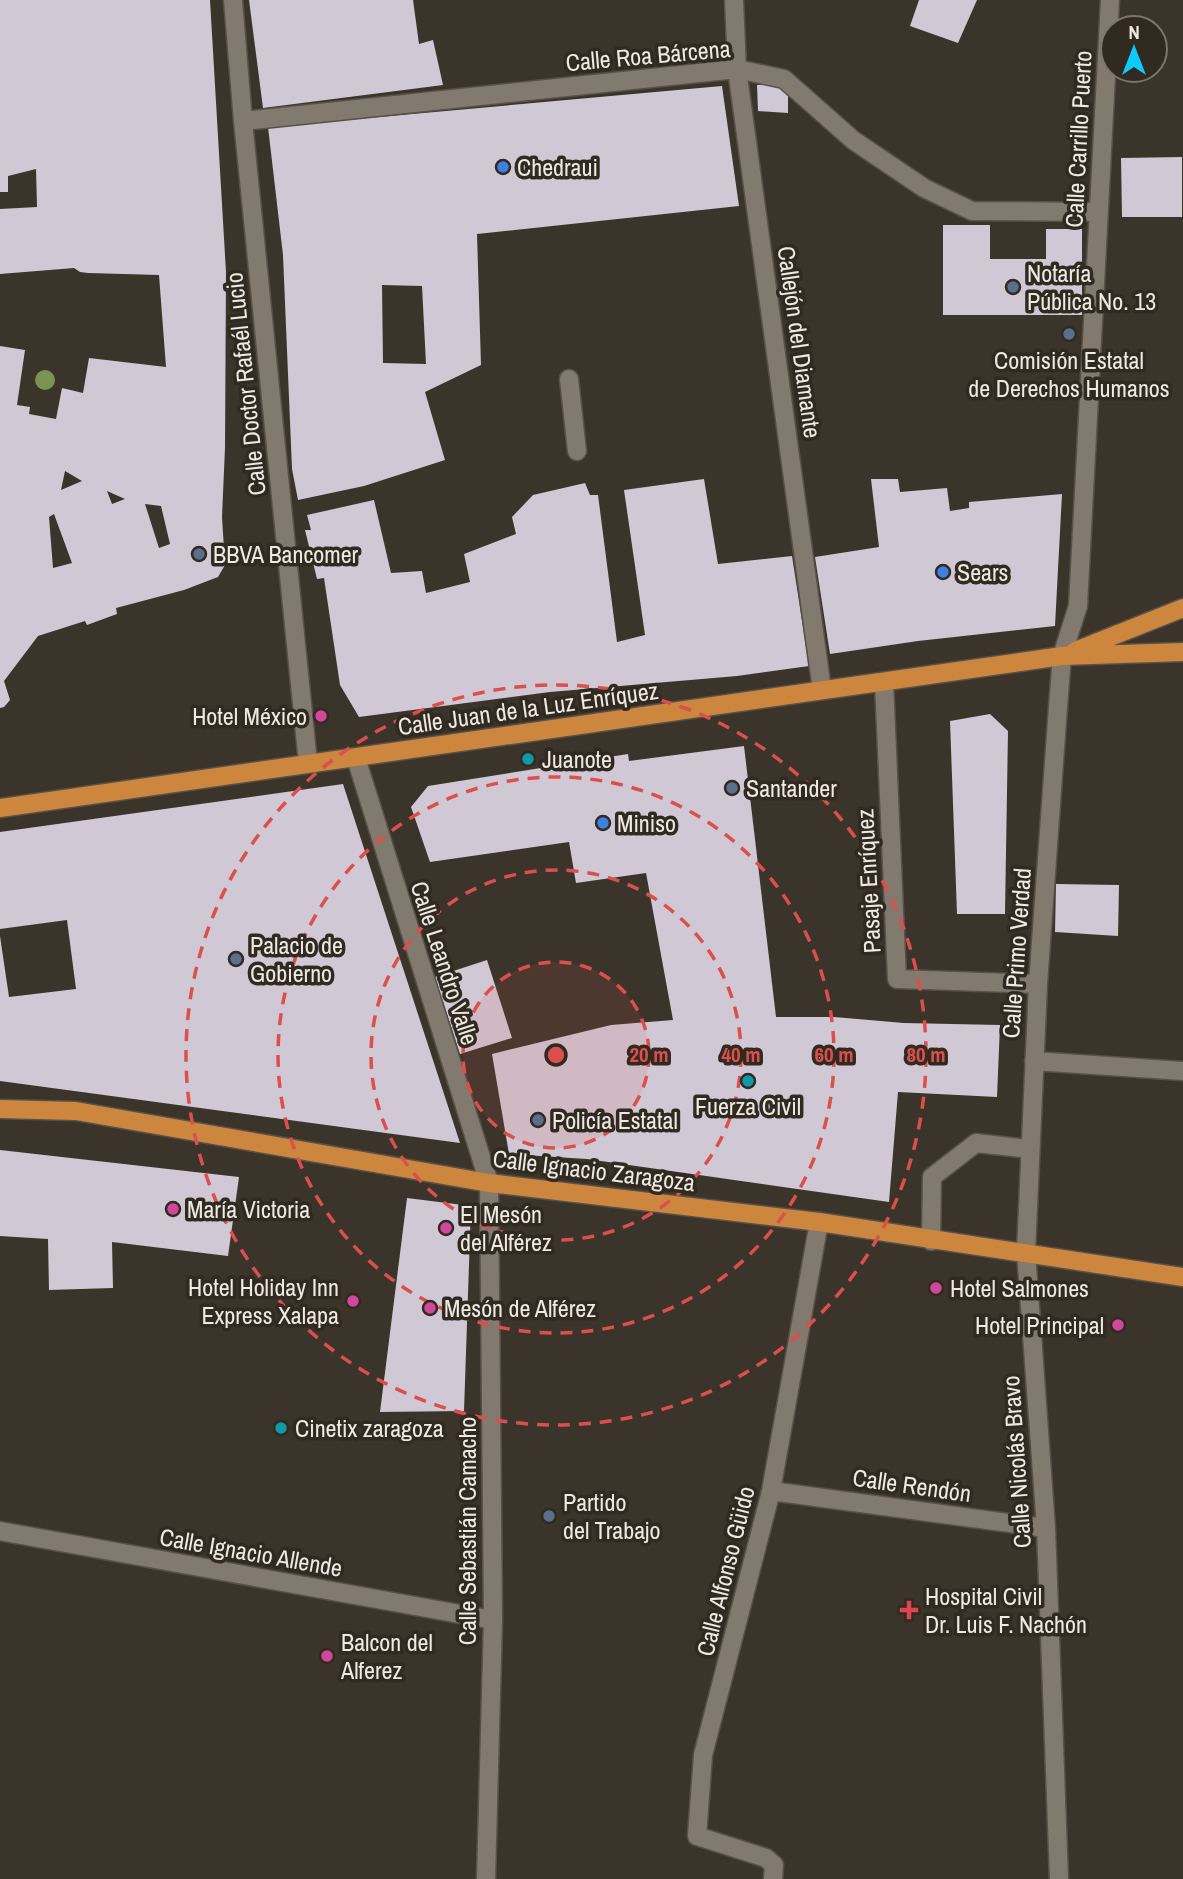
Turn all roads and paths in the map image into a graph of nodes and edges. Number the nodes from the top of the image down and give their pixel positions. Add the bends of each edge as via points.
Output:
1 (233, 0) edge
2 (734, 0) edge
3 (1110, 0) edge
4 (737, 69) junction
5 (243, 121) junction
6 (1099, 212) junction
7 (569, 379) dead end
8 (577, 451) dead end
9 (1183, 608) edge
10 (1183, 652) edge
11 (1062, 656) junction
12 (884, 682) junction
13 (822, 690) junction
14 (356, 758) junction
15 (308, 763) junction
16 (0, 808) edge
17 (1038, 984) junction
18 (1034, 1061) junction
19 (1183, 1071) edge
20 (0, 1109) edge
21 (1029, 1149) junction
22 (489, 1183) junction
23 (819, 1222) junction
24 (931, 1241) junction
25 (1026, 1252) junction
26 (1183, 1277) edge
27 (771, 1491) junction
28 (1046, 1528) junction
29 (0, 1531) edge
30 (493, 1620) junction
31 (486, 1879) edge
32 (773, 1879) edge
33 (1059, 1879) edge

1 - 5 street, Calle Doctor Rafaél Lucio
2 - 4 street, Callejón del Diamante
3 - 6 street, Calle Carrillo Puerto
4 - 5 street, Calle Roa Bárcena
4 - 6 street, Calle Roa Bárcena via 784,79 853,140 923,188 972,211
4 - 13 street, Callejón del Diamante
5 - 15 street, Calle Doctor Rafaél Lucio
6 - 11 street, Calle Carrillo Puerto via 1077,606
7 - 8 street
9 - 11 main road
10 - 11 main road
11 - 12 main road, Calle Juan de la Luz Enríquez
11 - 17 street, Calle Primo Verdad
12 - 13 main road, Calle Juan de la Luz Enríquez
12 - 17 street, Pasaje Enríquez via 897,979
13 - 14 main road, Calle Juan de la Luz Enríquez
14 - 15 main road, Calle Juan de la Luz Enríquez
14 - 22 street, Calle Leandro Valle
15 - 16 main road, Calle Juan de la Luz Enríquez
17 - 18 street, Calle Primo Verdad
18 - 19 street
18 - 21 street, Calle Primo Verdad
20 - 22 main road, Calle Ignacio Zaragoza via 76,1111
21 - 24 street via 975,1143 932,1177
21 - 25 street, Calle Primo Verdad
22 - 23 main road, Calle Ignacio Zaragoza
22 - 30 street, Calle Sebastián Camacho
23 - 24 main road, Calle Ignacio Zaragoza
23 - 27 street, Calle Alfonso Güido
24 - 25 main road, Calle Ignacio Zaragoza
25 - 26 main road, Calle Ignacio Zaragoza
25 - 28 street, Calle Nicolás Bravo
27 - 28 street, Calle Rendón
27 - 32 street, Calle Alfonso Güido via 704,1755 697,1836 766,1858 774,1865
28 - 33 street, Calle Nicolás Bravo
29 - 30 street, Calle Ignacio Allende
30 - 31 street, Calle Sebastián Camacho

